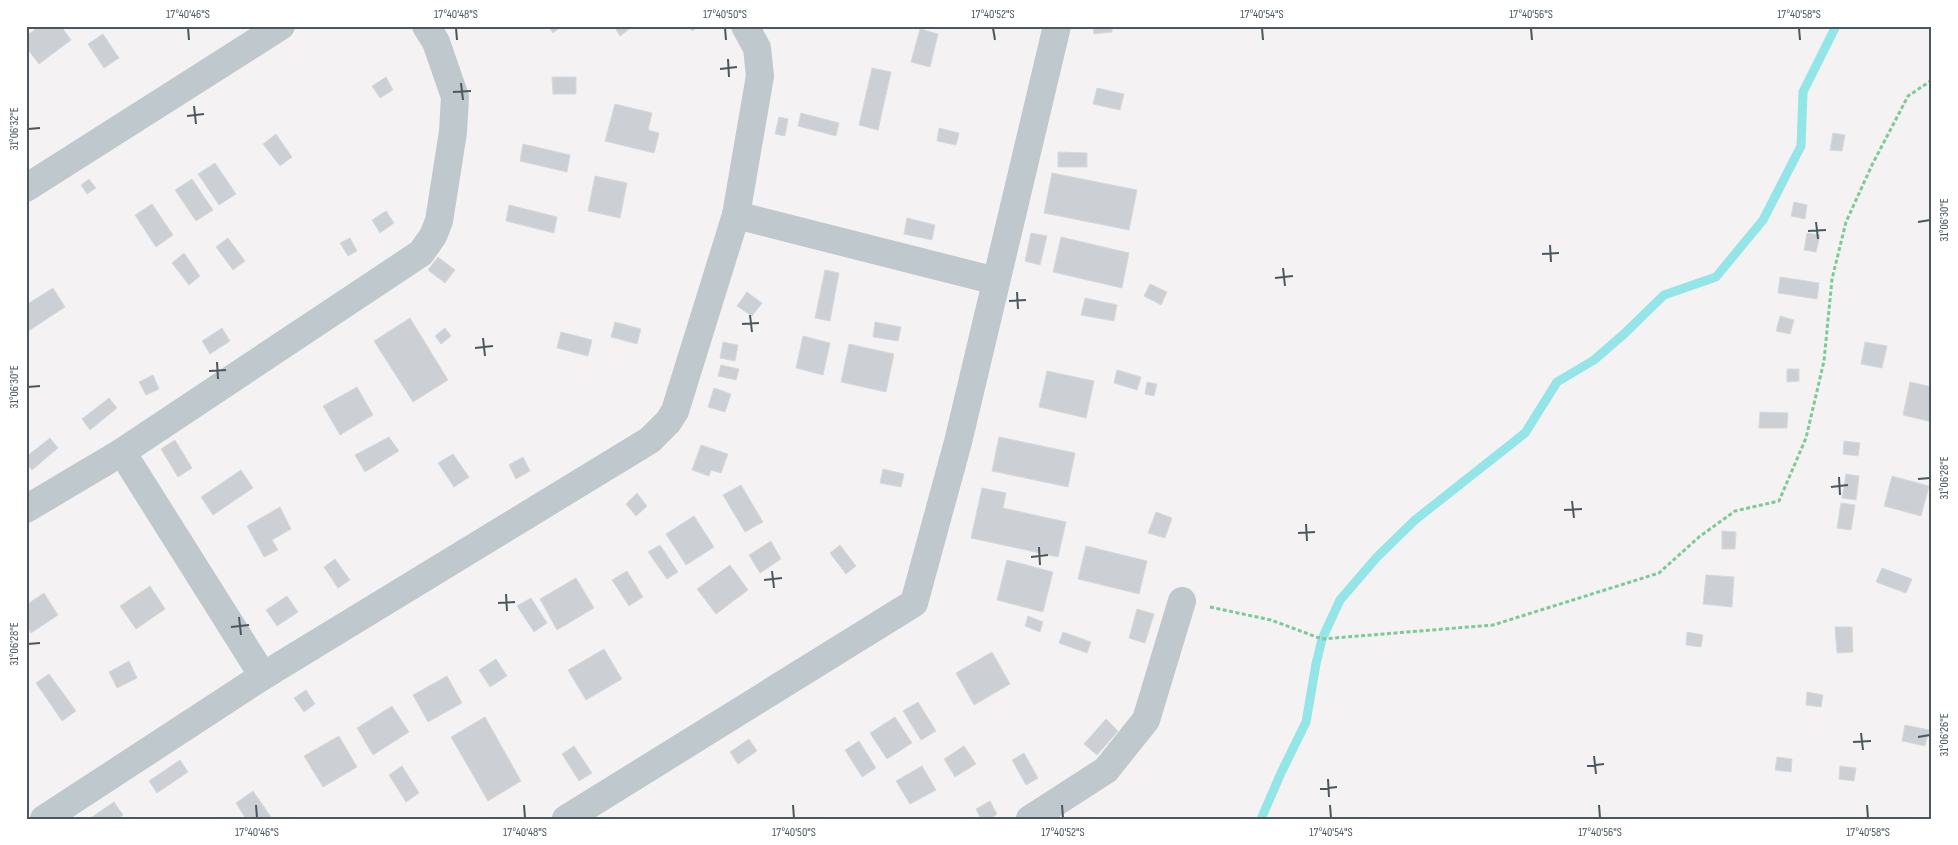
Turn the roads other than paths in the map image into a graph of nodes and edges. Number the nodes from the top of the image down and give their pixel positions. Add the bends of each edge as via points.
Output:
1 (282, 26) edge
2 (426, 26) edge
3 (744, 26) edge
4 (1057, 26) edge
5 (26, 188) edge
6 (736, 215) junction
7 (996, 281) junction
8 (122, 452) junction
9 (26, 510) edge
10 (1182, 601) road end
11 (263, 676) junction
12 (44, 819) edge
13 (566, 819) edge
14 (1030, 819) edge

1 - 5 street
2 - 8 street via 436,42 455,97 439,221 428,246
3 - 6 street via 757,48 760,76
4 - 7 street
6 - 7 street
6 - 11 street via 675,411 660,431
7 - 13 street via 958,442 914,604
8 - 9 street
8 - 11 street
10 - 14 street via 1146,720 1106,770
11 - 12 street

